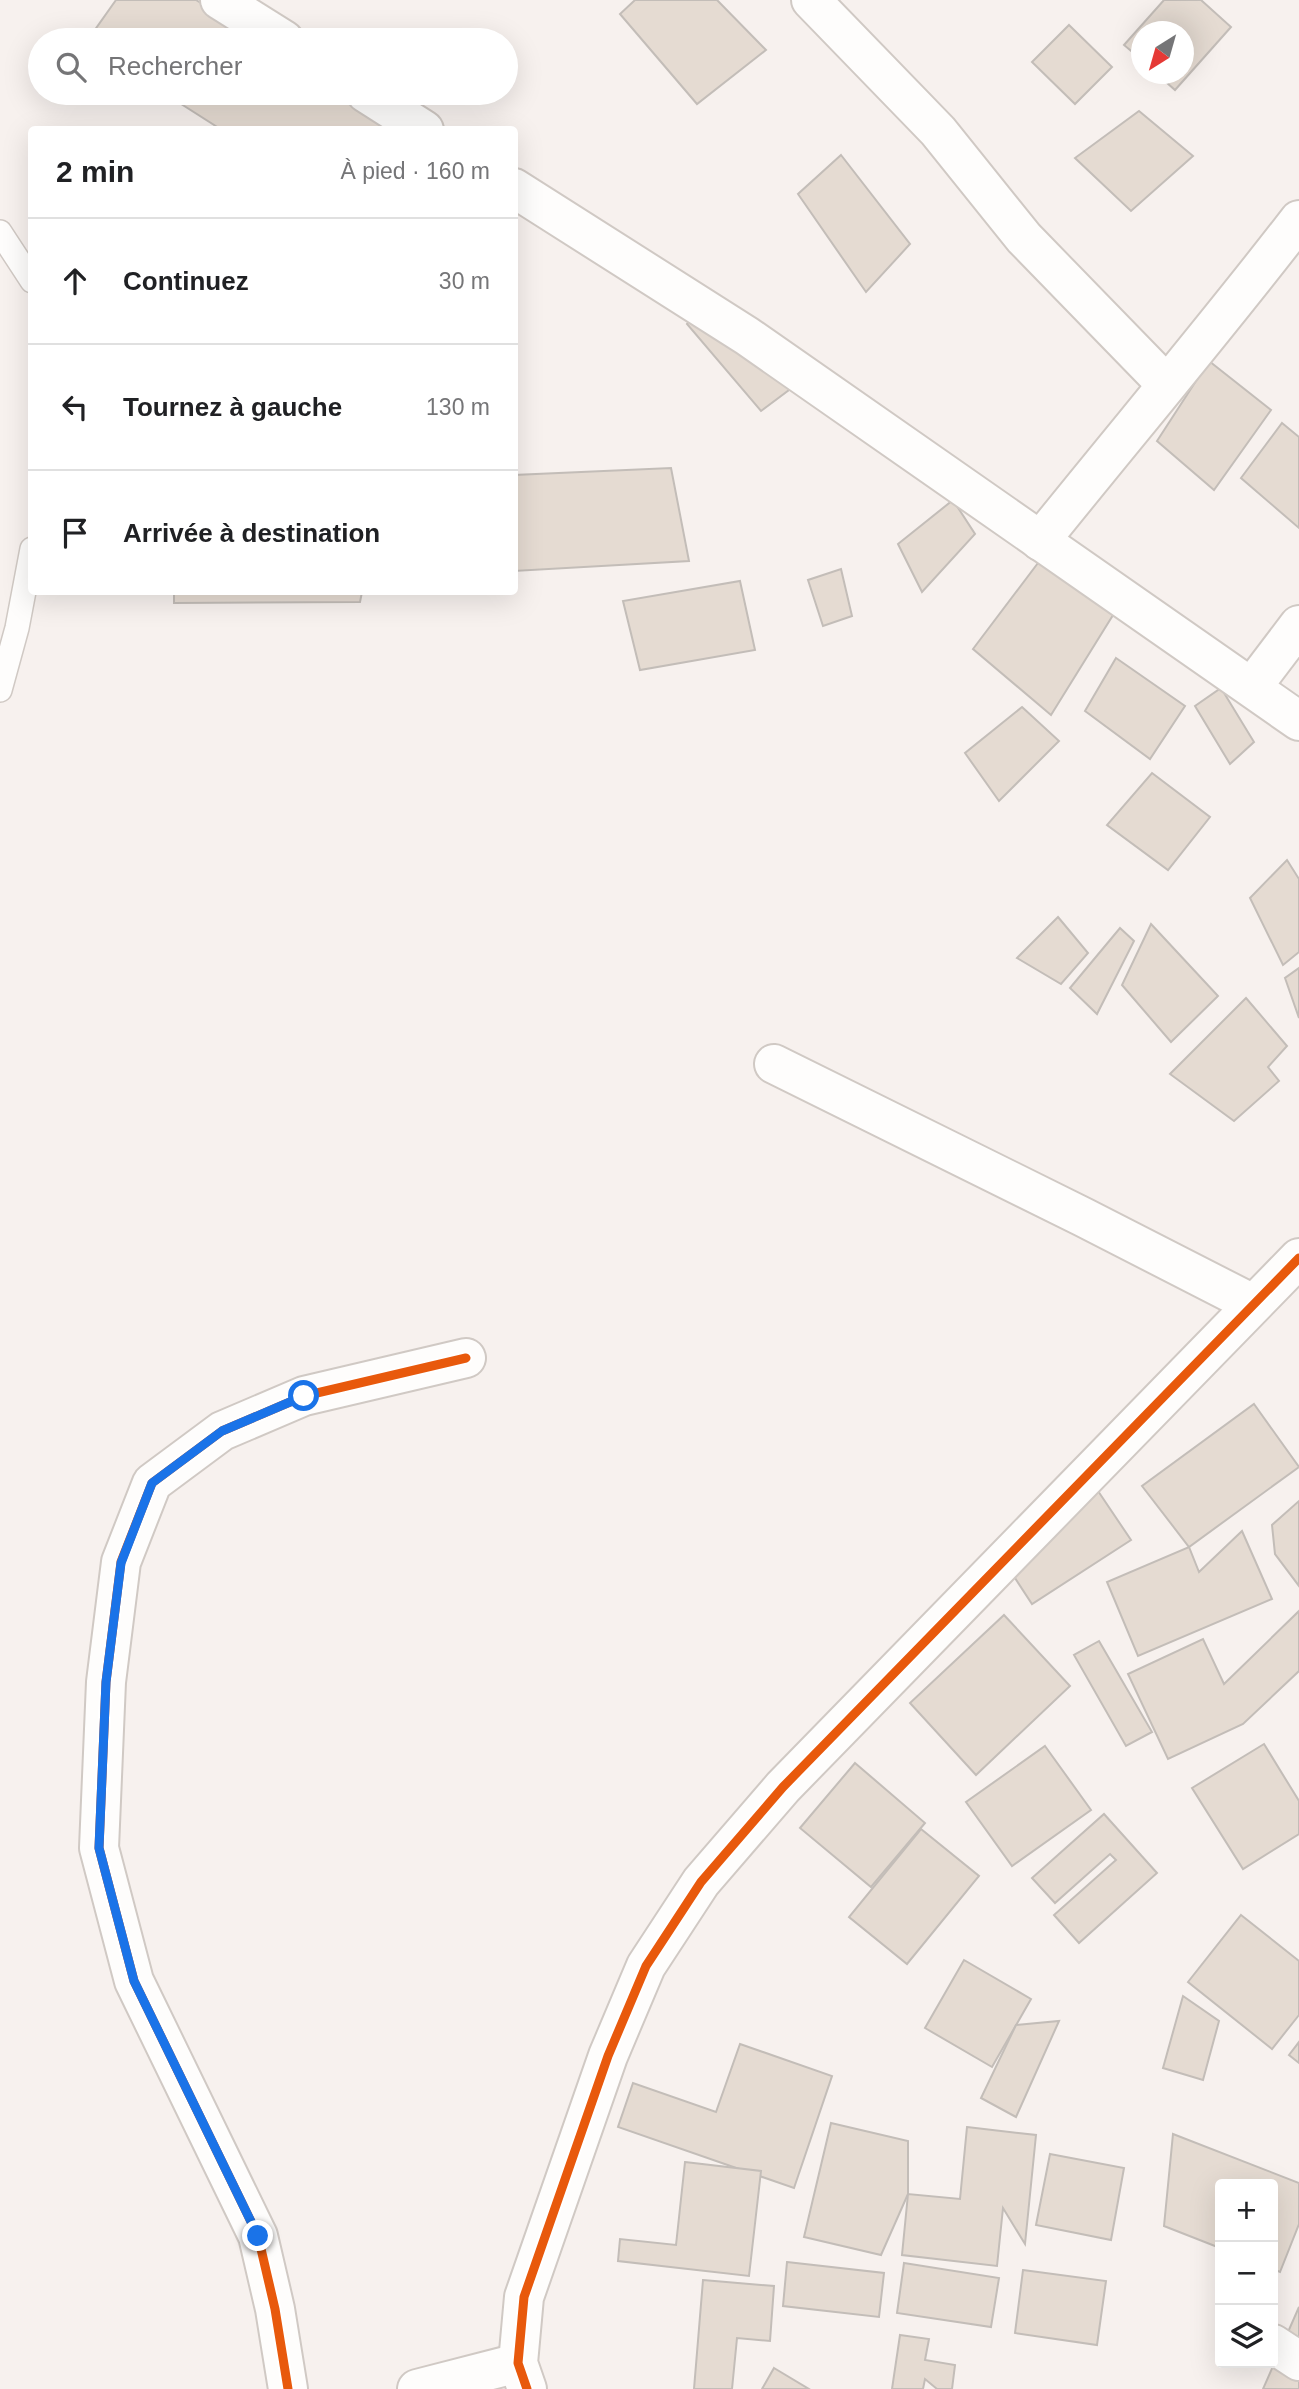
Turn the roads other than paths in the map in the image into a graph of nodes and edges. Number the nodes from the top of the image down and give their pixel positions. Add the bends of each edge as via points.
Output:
1 (220, 0) edge
2 (811, 0) edge
3 (265, 28) edge
4 (385, 105) edge
5 (418, 126) edge
6 (518, 191) edge
7 (1299, 220) edge
8 (0, 232) edge
9 (28, 275) edge
10 (1166, 384) junction
11 (1040, 541) junction
12 (28, 569) edge
13 (1299, 625) edge
14 (1252, 687) junction
15 (0, 690) edge
16 (1299, 721) edge
17 (774, 1064) dead end
18 (1299, 1258) edge
19 (1253, 1304) junction
20 (466, 1359) dead end
21 (1278, 2347) edge
22 (1299, 2361) edge
23 (523, 2376) edge
24 (288, 2389) edge
25 (417, 2389) edge

1 - 3 street
2 - 10 street via 938,131 1024,238
4 - 5 street
6 - 11 street via 747,336
7 - 10 street
8 - 9 lane
10 - 11 street
11 - 14 street
12 - 15 lane
13 - 14 street
14 - 16 street
17 - 19 street
18 - 19 street
19 - 23 street via 783,1787 701,1882 646,1966 608,2056 524,2297
20 - 24 street via 304,1396 222,1431 152,1483 121,1563 106,1682 99,1848 134,1981 258,2236
21 - 22 street
23 - 25 street

